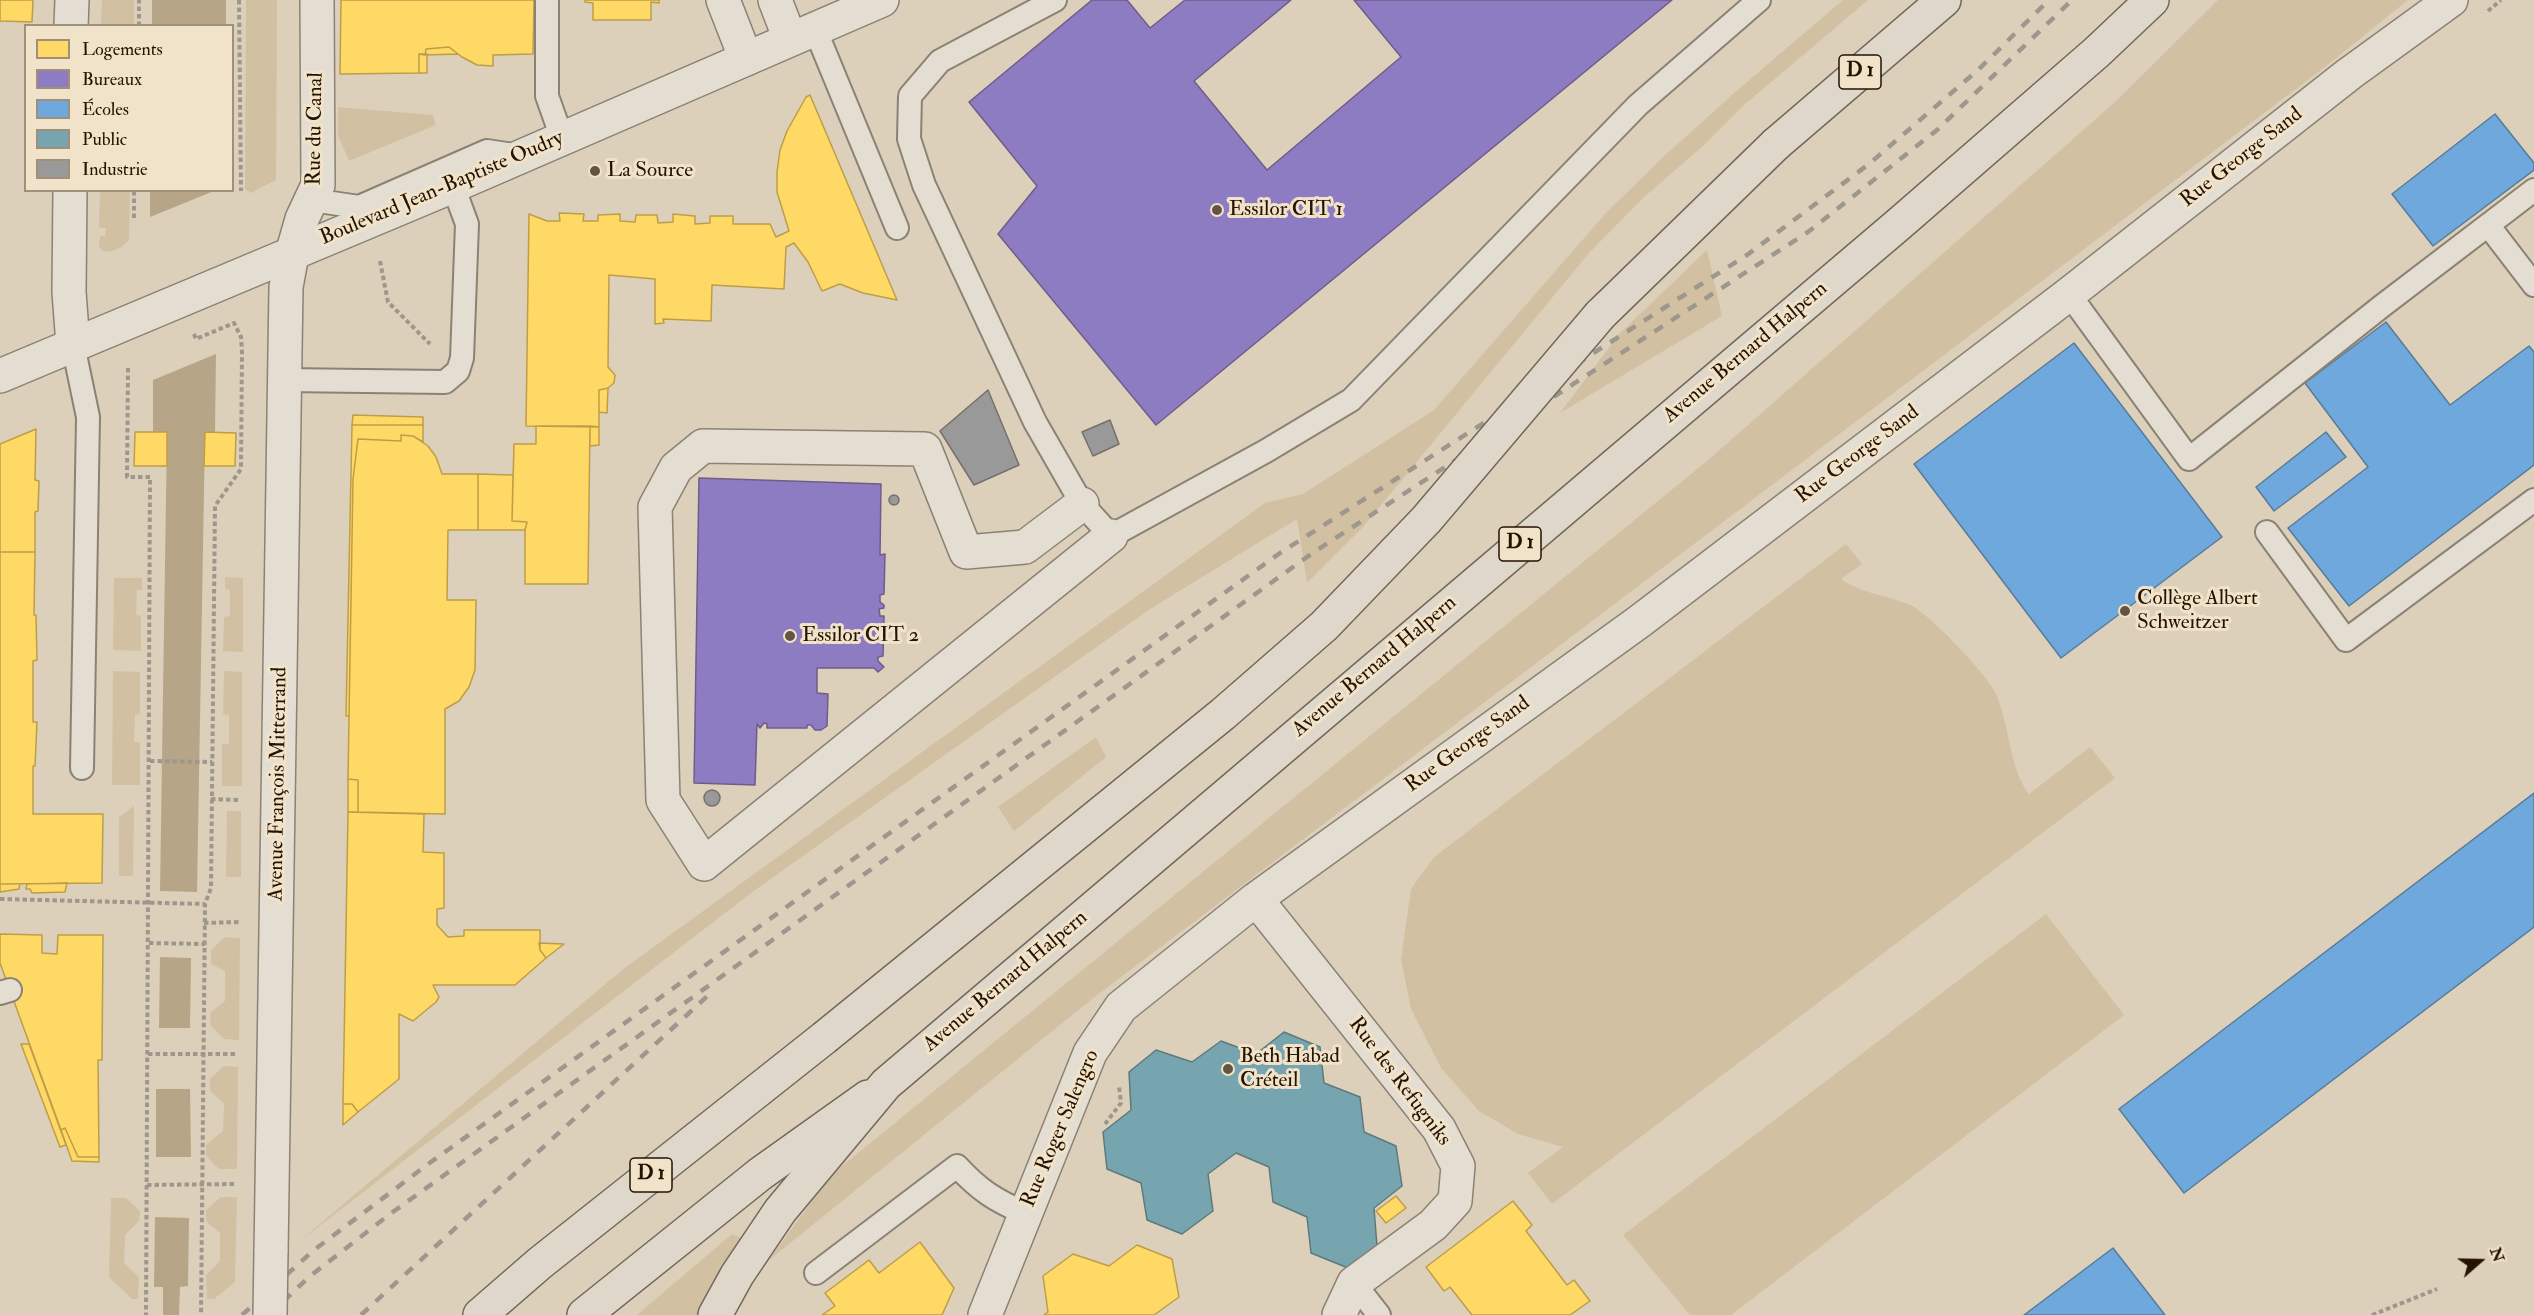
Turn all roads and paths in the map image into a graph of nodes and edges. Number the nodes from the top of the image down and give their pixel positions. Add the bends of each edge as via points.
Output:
1 (72, 0) edge
2 (139, 0) edge
3 (239, 0) edge
4 (317, 0) edge
5 (547, 0) edge
6 (723, 0) edge
7 (774, 0) edge
8 (882, 0) edge
9 (1055, 0) edge
10 (1759, 0) edge
11 (1944, 0) edge
12 (2152, 0) edge
13 (2451, 0) edge
14 (71, 24) edge
15 (139, 24) edge
16 (802, 34) junction
17 (746, 59) junction
18 (562, 138) junction
19 (520, 156) junction
20 (453, 186) junction
21 (2534, 190) edge
22 (241, 191) dead end
23 (70, 192) edge
24 (134, 192) edge
25 (312, 200) junction
26 (134, 218) dead end
27 (2488, 225) junction
28 (897, 228) dead end
29 (292, 254) junction
30 (380, 261) dead end
31 (2534, 285) edge
32 (2068, 294) junction
33 (190, 328) dead end
34 (73, 345) junction
35 (128, 368) dead end
36 (458, 371) junction
37 (0, 376) edge
38 (284, 380) junction
39 (2534, 500) edge
40 (1082, 504) junction
41 (2267, 532) dead end
42 (1111, 536) junction
43 (150, 761) junction
44 (212, 762) junction
45 (82, 768) dead end
46 (211, 799) junction
47 (241, 800) dead end
48 (0, 899) edge
49 (1256, 899) junction
50 (150, 902) junction
51 (205, 904) junction
52 (240, 922) dead end
53 (204, 923) junction
54 (148, 943) junction
55 (205, 944) junction
56 (148, 1054) junction
57 (202, 1054) junction
58 (238, 1054) dead end
59 (886, 1084) junction
60 (237, 1184) dead end
61 (147, 1185) junction
62 (201, 1185) junction
63 (1026, 1214) junction
64 (816, 1273) dead end
65 (1354, 1283) junction
66 (2437, 1289) dead end
67 (200, 1312) edge
68 (146, 1315) edge
69 (270, 1315) edge
70 (480, 1315) edge
71 (584, 1315) edge
72 (715, 1315) edge
73 (985, 1315) edge
74 (1339, 1315) edge
75 (1379, 1315) edge
76 (2372, 1315) edge

1 - 14 street
2 - 15 path
3 - 22 path
4 - 25 street, Rue du Canal via 318,185
5 - 18 lane via 547,96
6 - 17 street
7 - 16 street
8 - 16 street, Boulevard Jean-Baptiste Oudry
9 - 40 lane via 940,61 910,96 909,139 924,185 1030,411
10 - 42 lane via 1638,105 1352,400
11 - 70 main road, D 1, bridge via 1776,144 1600,315 1426,520 1324,626 1223,714
12 - 59 main road, Avenue Bernard Halpern / D 1 via 1899,224
13 - 32 street, Rue George Sand
16 - 17 street, Boulevard Jean-Baptiste Oudry
16 - 28 lane
17 - 18 street, Boulevard Jean-Baptiste Oudry
18 - 19 street, Boulevard Jean-Baptiste Oudry
19 - 20 street, Boulevard Jean-Baptiste Oudry
19 - 25 lane via 487,152 359,207
20 - 29 street, Boulevard Jean-Baptiste Oudry
20 - 36 lane via 466,224 462,358
21 - 27 lane
23 - 34 street
24 - 26 path
25 - 29 street, Rue du Canal
27 - 31 lane
27 - 32 lane via 2189,459
29 - 34 street, Boulevard Jean-Baptiste Oudry
29 - 38 street, Avenue François Mitterrand via 286,287
30 - 36 path via 388,302
32 - 49 street, Rue George Sand via 1640,621
33 - 44 path via 196,339 234,323 242,351 241,469 215,506
34 - 37 street, Boulevard Jean-Baptiste Oudry
34 - 45 lane via 88,417
35 - 43 path via 127,477 150,477
36 - 38 lane via 445,382
38 - 69 street, Avenue François Mitterrand, bridge
39 - 41 lane via 2346,640
40 - 42 lane
40 - 42 street via 1025,547 966,552 925,449 703,446 676,468 655,507 663,800 704,864
43 - 44 path
43 - 50 path
44 - 46 path
46 - 47 path
46 - 51 path via 211,888
48 - 50 path
49 - 63 street, Rue Roger Salengro via 1121,1006 1090,1053
49 - 65 street, Rue des Refugniks via 1439,1129 1458,1166 1455,1201 1433,1225
50 - 51 path
50 - 54 path
51 - 53 path
52 - 53 path
53 - 55 path
54 - 55 path
54 - 56 path
55 - 57 path
56 - 57 path
56 - 61 path
57 - 58 path
57 - 62 path
59 - 71 main road, Avenue Bernard Halpern / D 1 via 760,1174
59 - 72 main road via 780,1211
60 - 62 path
61 - 62 path
61 - 68 path
62 - 67 path
63 - 64 lane via 978,1189 957,1166
63 - 73 street, Rue Roger Salengro
65 - 74 street, Rue des Refugniks
65 - 75 lane
66 - 76 path

